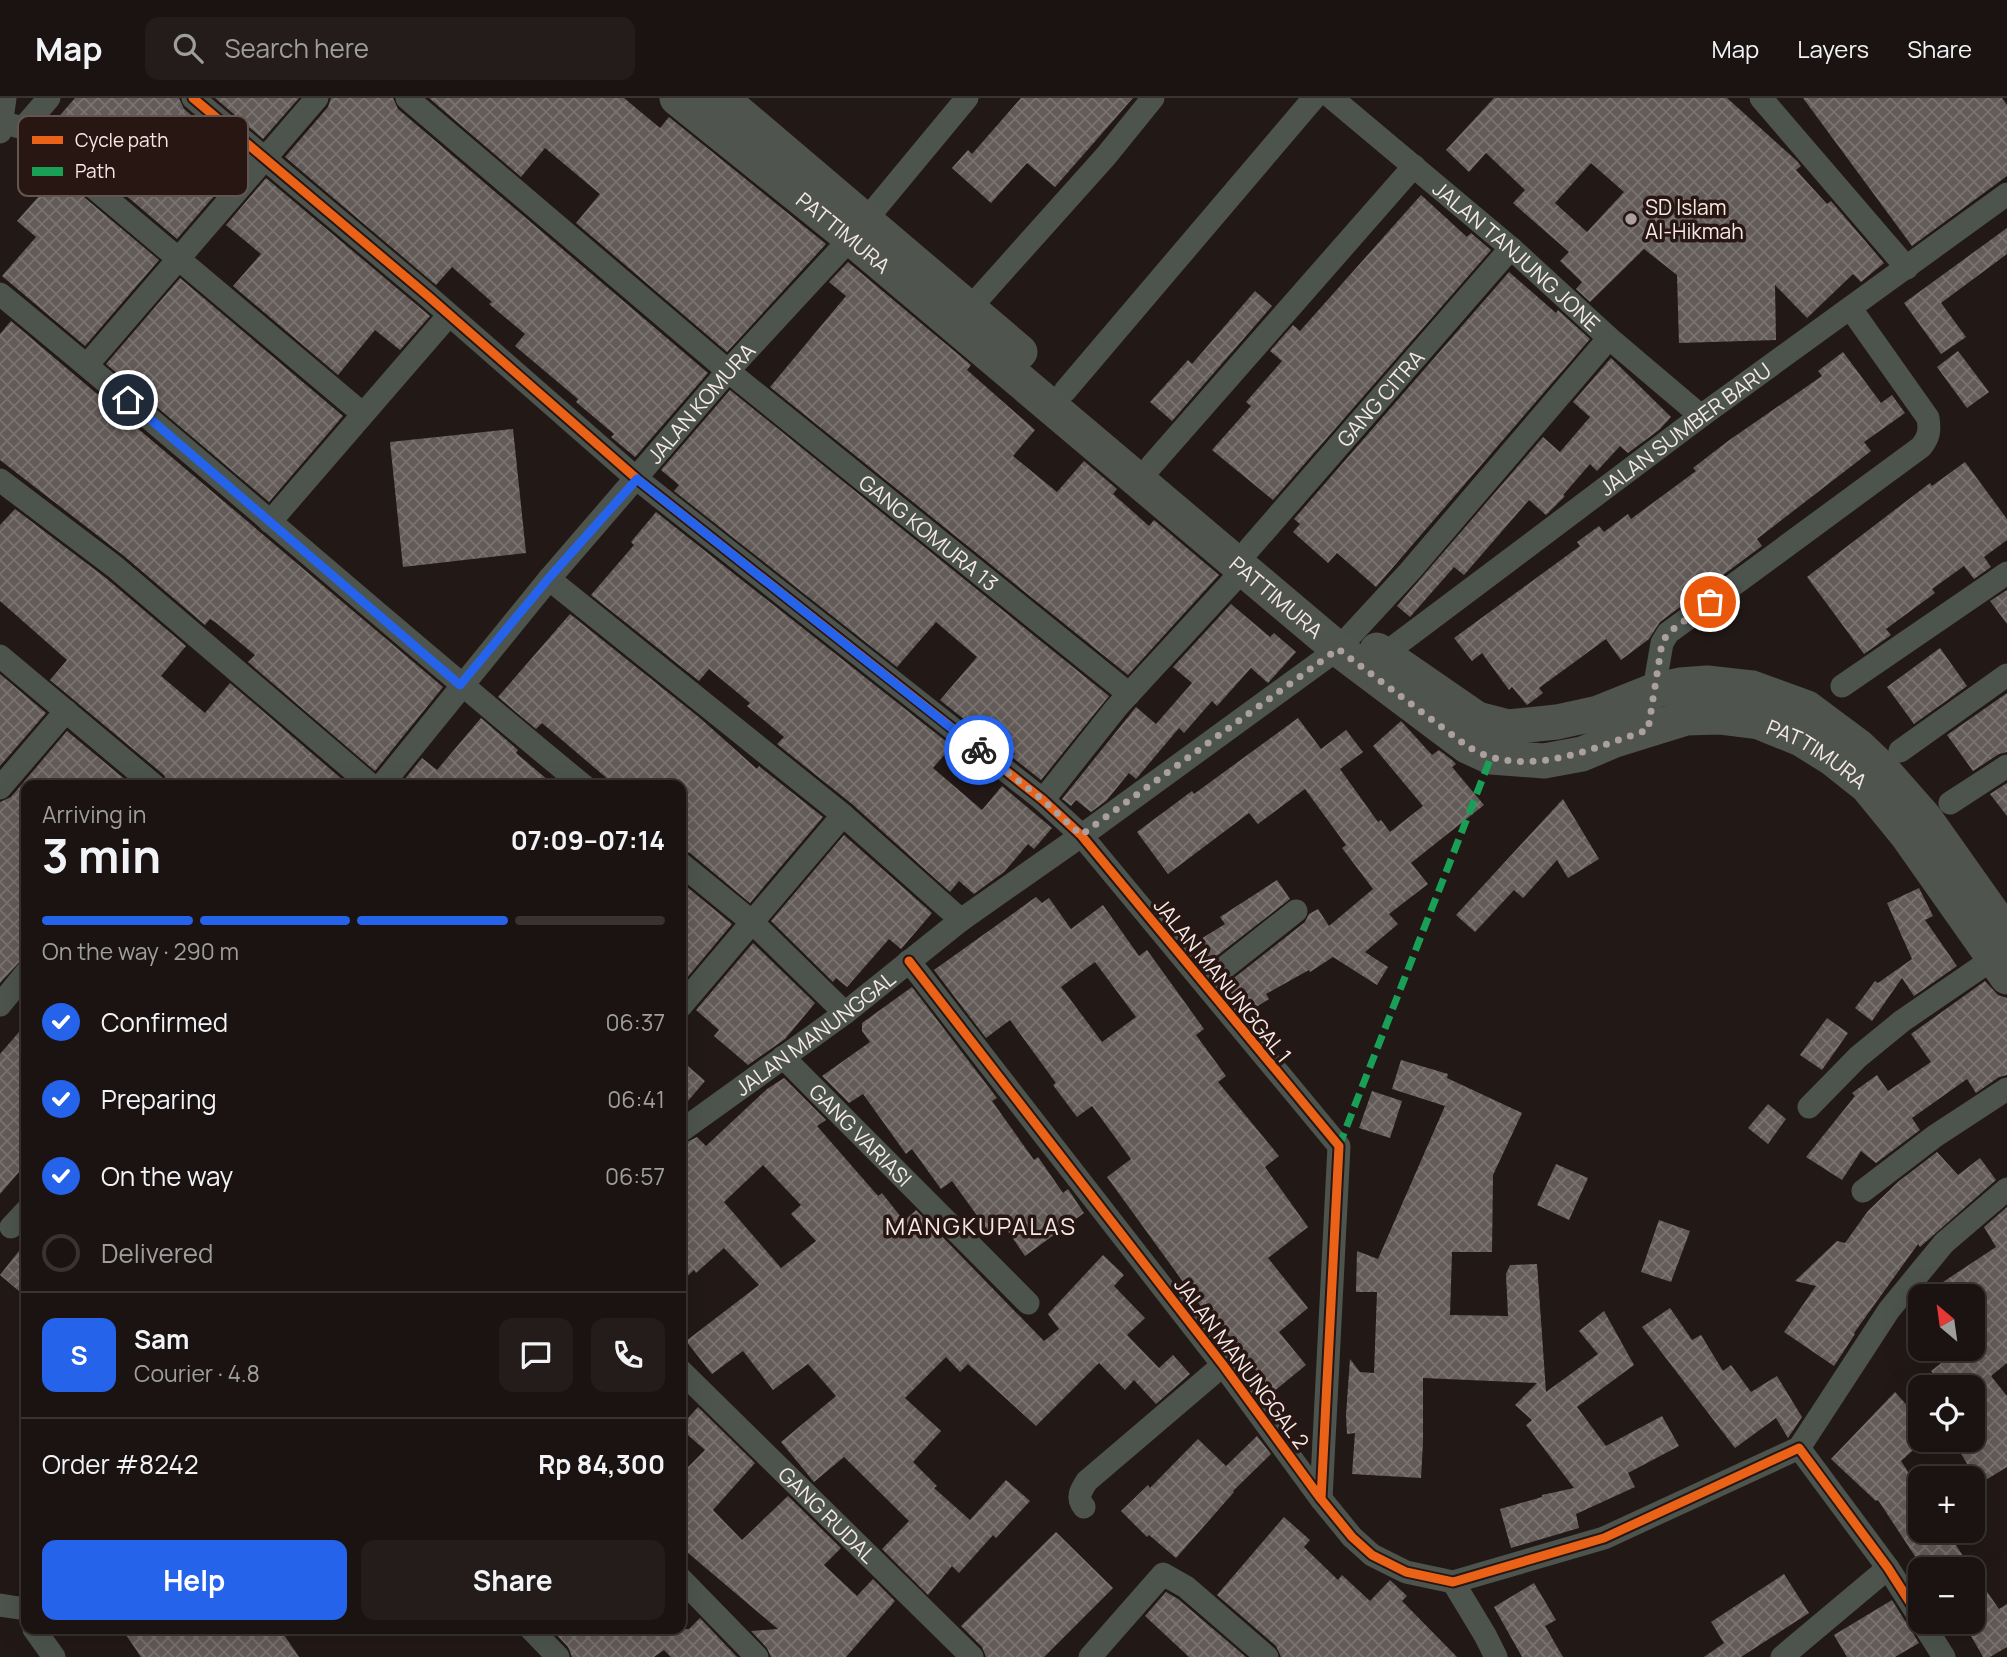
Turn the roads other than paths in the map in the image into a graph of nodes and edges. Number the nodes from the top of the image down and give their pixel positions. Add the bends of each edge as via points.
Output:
1 (5, 98) edge
2 (49, 98) edge
3 (193, 98) edge
4 (317, 98) edge
5 (407, 98) edge
6 (677, 98) edge
7 (722, 98) edge
8 (967, 98) edge
9 (1153, 98) edge
10 (1314, 98) edge
11 (1761, 98) edge
12 (1342, 101) edge
13 (24, 116) edge
14 (214, 116) edge
15 (8, 128) edge
16 (248, 145) edge
17 (266, 160) junction
18 (1414, 166) junction
19 (248, 180) edge
20 (2007, 194) edge
21 (96, 196) edge
22 (234, 196) edge
23 (858, 228) junction
24 (1511, 248) junction
25 (178, 260) junction
26 (1907, 268) junction
27 (0, 294) edge
28 (970, 308) junction
29 (1851, 309) junction
30 (449, 315) junction
31 (1609, 338) junction
32 (87, 365) junction
33 (728, 371) junction
34 (1065, 391) junction
35 (363, 414) junction
36 (1701, 416) junction
37 (1151, 466) junction
38 (637, 479) junction
39 (0, 480) edge
40 (270, 522) junction
41 (1246, 559) junction
42 (2007, 573) edge
43 (548, 579) junction
44 (1346, 641) junction
45 (0, 656) edge
46 (1375, 663) junction
47 (2007, 675) edge
48 (460, 685) junction
49 (1842, 686) dead end
50 (1653, 691) junction
51 (1129, 694) junction
52 (66, 711) junction
53 (1648, 730) junction
54 (1900, 751) dead end
55 (2007, 766) edge
56 (148, 780) edge
57 (365, 780) edge
58 (387, 780) edge
59 (577, 780) edge
60 (0, 788) edge
61 (1043, 800) junction
62 (1950, 803) dead end
63 (843, 815) junction
64 (1081, 835) junction
65 (686, 868) edge
66 (1296, 911) dead end
67 (961, 920) junction
68 (752, 922) junction
69 (2003, 956) edge
70 (909, 961) junction
71 (21, 979) edge
72 (1205, 983) junction
73 (686, 1000) edge
74 (0, 1005) edge
75 (845, 1013) junction
76 (783, 1057) junction
77 (2007, 1089) edge
78 (1809, 1107) dead end
79 (686, 1127) edge
80 (2007, 1189) edge
81 (1863, 1191) dead end
82 (1028, 1303) dead end
83 (1223, 1365) junction
84 (686, 1376) edge
85 (1798, 1448) junction
86 (1321, 1499) junction
87 (1084, 1507) dead end
88 (1888, 1568) junction
89 (1453, 1582) junction
90 (686, 1584) edge
91 (1908, 1600) edge
92 (38, 1634) edge
93 (536, 1634) edge
94 (1930, 1634) edge
95 (54, 1657) edge
96 (558, 1657) edge
97 (757, 1657) edge
98 (972, 1657) edge
99 (1090, 1657) edge
100 (1267, 1657) edge
101 (1496, 1657) edge
102 (1782, 1657) edge
103 (1944, 1657) edge

1 - 15 street
2 - 13 street
3 - 14 street, JALAN MANUNGGAL 1
4 - 17 street
5 - 33 street, GANG KOMURA 13
6 - 23 main road, PATTIMURA
7 - 23 main road, PATTIMURA
8 - 23 street, JALAN KOMURA
9 - 28 street
10 - 34 street
11 - 26 street
12 - 18 street, JALAN TANJUNG JONE
16 - 17 street, JALAN MANUNGGAL 1
17 - 19 street
17 - 30 street, JALAN MANUNGGAL 1
18 - 24 street, JALAN TANJUNG JONE
18 - 37 street
20 - 26 street, JALAN SUMBER BARU
21 - 25 street
22 - 25 street
23 - 28 main road, PATTIMURA
23 - 33 street, JALAN KOMURA
23 - 41 main road, PATTIMURA
24 - 31 street, JALAN TANJUNG JONE
24 - 41 street, GANG CITRA
25 - 32 street
25 - 35 street
26 - 29 street, JALAN SUMBER BARU
27 - 32 street
28 - 34 main road, PATTIMURA
29 - 36 street, JALAN SUMBER BARU
29 - 50 street via 1928,418 1927,439 1668,633
30 - 35 street
30 - 38 street, JALAN MANUNGGAL 1
31 - 36 street, JALAN TANJUNG JONE
31 - 44 street, JALAN MANUNGGAL
32 - 40 street
33 - 38 street, JALAN KOMURA
33 - 51 street, GANG KOMURA 13
34 - 37 main road, PATTIMURA
35 - 40 street
36 - 46 street, JALAN SUMBER BARU
37 - 41 main road, PATTIMURA
38 - 43 street, JALAN KOMURA
38 - 61 street, JALAN MANUNGGAL 1
39 - 57 street via 115,567
40 - 48 street
41 - 44 main road, PATTIMURA
41 - 51 street, GANG CITRA
42 - 49 street
43 - 48 street, JALAN KOMURA
43 - 63 street
44 - 46 main road, PATTIMURA
44 - 64 street, JALAN MANUNGGAL
45 - 52 street
46 - 50 main road, PATTIMURA via 1477,719 1508,727 1598,713
46 - 53 main road, PATTIMURA via 1467,746 1490,757 1544,761 1583,754
47 - 54 street
48 - 58 street, JALAN KOMURA
48 - 59 street
50 - 53 street
50 - 69 main road, PATTIMURA via 1680,685 1752,688 1807,708 1858,746 1916,807
51 - 61 street, GANG CITRA
52 - 56 street
52 - 60 street
53 - 69 main road, PATTIMURA via 1686,718 1759,722 1801,739 1833,759 1867,786
55 - 62 street
61 - 64 street, JALAN MANUNGGAL 1
63 - 67 street
63 - 68 street
64 - 67 street, JALAN MANUNGGAL
64 - 72 street, JALAN MANUNGGAL 1
65 - 68 street
66 - 72 street
67 - 70 street, JALAN MANUNGGAL
68 - 73 street
68 - 75 street
69 - 78 street via 1902,1021
70 - 75 street, JALAN MANUNGGAL
70 - 83 street, JALAN MANUNGGAL 2
71 - 74 street
72 - 86 street, JALAN MANUNGGAL 1 via 1339,1146
75 - 76 street, JALAN MANUNGGAL
76 - 79 street, JALAN MANUNGGAL
76 - 82 street, GANG VARIASI
77 - 81 street
80 - 85 street via 1944,1243 1897,1300
83 - 86 street, JALAN MANUNGGAL 2
83 - 87 street via 1087,1481 1080,1497
84 - 98 street, GANG RUDAL
85 - 88 street
85 - 89 street, JALAN MANUNGGAL 2 via 1604,1538
86 - 89 street, JALAN MANUNGGAL 2 via 1372,1555 1406,1572
88 - 91 street
88 - 102 street
89 - 101 street
90 - 97 street
92 - 95 street
93 - 96 street
94 - 103 street
99 - 100 street via 1163,1574 1186,1587

